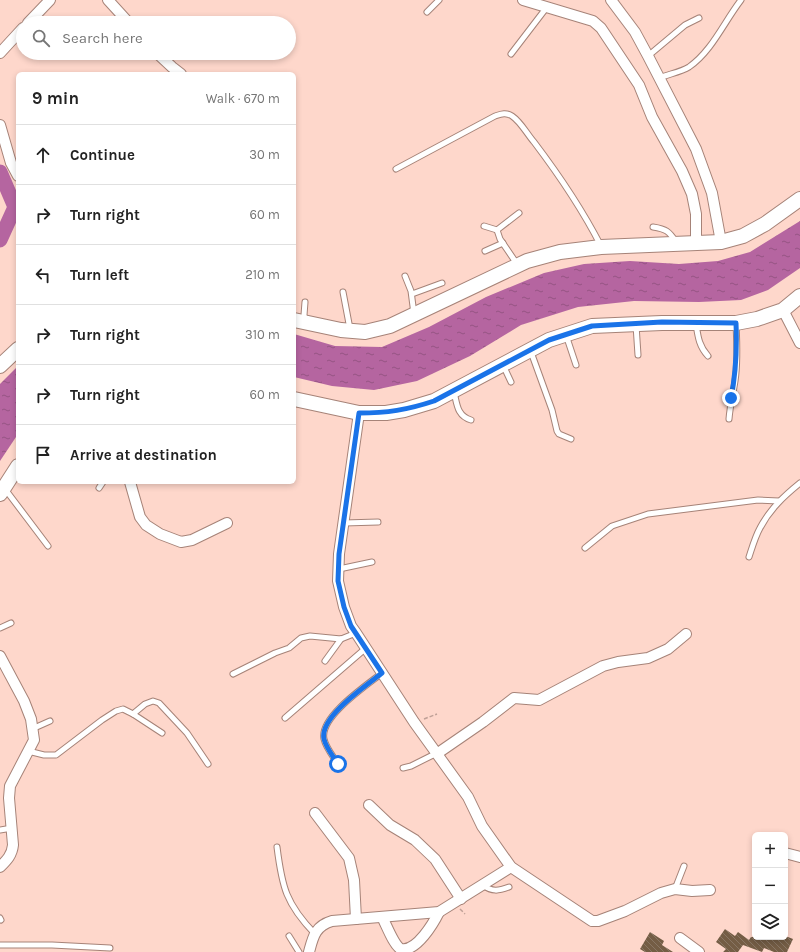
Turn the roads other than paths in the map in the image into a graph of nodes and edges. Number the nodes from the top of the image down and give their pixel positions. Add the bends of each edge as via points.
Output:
1 (50, 0) edge
2 (108, 0) edge
3 (439, 0) edge
4 (523, 0) edge
5 (611, 0) edge
6 (741, 0) edge
7 (547, 7) junction
8 (427, 12) dead end
9 (35, 16) edge
10 (123, 16) edge
11 (699, 18) dead end
12 (16, 36) edge
13 (0, 53) edge
14 (511, 54) dead end
15 (648, 56) junction
16 (165, 60) edge
17 (178, 72) edge
18 (659, 78) junction
19 (0, 125) edge
20 (396, 169) dead end
21 (16, 172) edge
22 (800, 199) edge
23 (518, 213) dead end
24 (484, 226) dead end
25 (653, 227) dead end
26 (497, 230) junction
27 (721, 242) junction
28 (503, 243) junction
29 (678, 244) junction
30 (696, 244) junction
31 (601, 247) junction
32 (485, 251) dead end
33 (518, 265) junction
34 (405, 276) dead end
35 (442, 283) dead end
36 (343, 292) dead end
37 (412, 294) junction
38 (800, 296) edge
39 (305, 302) dead end
40 (783, 310) junction
41 (414, 315) junction
42 (300, 321) edge
43 (696, 323) junction
44 (736, 323) junction
45 (636, 324) junction
46 (351, 331) junction
47 (566, 334) junction
48 (800, 343) edge
49 (530, 349) junction
50 (16, 351) edge
51 (638, 355) dead end
52 (708, 356) dead end
53 (502, 364) junction
54 (576, 365) dead end
55 (0, 366) edge
56 (511, 382) dead end
57 (454, 391) junction
58 (296, 399) edge
59 (359, 413) junction
60 (729, 419) dead end
61 (471, 420) dead end
62 (571, 439) dead end
63 (16, 469) edge
64 (800, 483) edge
65 (102, 484) edge
66 (131, 484) edge
67 (99, 488) dead end
68 (2, 490) edge
69 (779, 501) junction
70 (378, 522) dead end
71 (227, 523) dead end
72 (344, 523) junction
73 (48, 546) dead end
74 (585, 548) dead end
75 (749, 558) dead end
76 (372, 562) dead end
77 (339, 568) junction
78 (11, 623) dead end
79 (0, 628) edge
80 (356, 633) junction
81 (686, 634) dead end
82 (341, 639) junction
83 (366, 648) junction
84 (0, 656) edge
85 (325, 661) dead end
86 (382, 673) junction
87 (233, 674) dead end
88 (133, 714) junction
89 (285, 718) dead end
90 (50, 721) dead end
91 (32, 729) junction
92 (162, 733) dead end
93 (28, 751) junction
94 (438, 753) junction
95 (208, 764) dead end
96 (338, 764) dead end
97 (403, 768) dead end
98 (369, 805) dead end
99 (315, 813) dead end
100 (12, 828) junction
101 (0, 830) edge
102 (277, 847) dead end
103 (788, 854) edge
104 (800, 857) edge
105 (684, 866) dead end
106 (0, 867) edge
107 (511, 867) junction
108 (482, 886) junction
109 (509, 887) dead end
110 (675, 889) junction
111 (710, 890) dead end
112 (461, 899) junction
113 (439, 912) junction
114 (382, 917) junction
115 (356, 919) junction
116 (315, 934) junction
117 (289, 936) dead end
118 (680, 938) dead end
119 (0, 945) edge
120 (110, 948) dead end
121 (402, 950) edge
122 (299, 952) edge
123 (309, 952) edge
124 (699, 952) edge

1 - 9 street
2 - 10 street
3 - 8 lane
4 - 7 street
5 - 15 street
6 - 18 lane via 699,58 688,68
7 - 14 lane
7 - 30 street via 593,21 601,28 639,85 652,117 692,194 696,214
11 - 15 lane via 685,25
12 - 13 street
15 - 18 street
16 - 17 street
18 - 27 street via 696,149 712,193
19 - 21 street
20 - 31 lane via 495,116 504,113 512,116 570,193
22 - 27 street via 743,236
23 - 26 lane
24 - 26 lane
25 - 29 lane via 663,228
26 - 28 lane
27 - 30 street
28 - 32 lane
28 - 33 lane
29 - 30 street
29 - 31 street
31 - 33 street via 560,252
33 - 41 street
34 - 37 lane
35 - 37 lane
36 - 46 lane
37 - 41 lane
38 - 40 street
39 - 42 lane via 304,315
40 - 44 street via 757,320
40 - 48 street
41 - 46 street via 390,326 365,332
42 - 46 street
43 - 44 street
43 - 45 street
43 - 52 lane via 698,341
44 - 60 lane via 737,350
45 - 47 street via 592,326
45 - 51 lane
47 - 49 street
47 - 54 lane
49 - 53 street
49 - 62 lane via 557,431
50 - 55 street
53 - 56 lane
53 - 57 street
57 - 59 street via 434,401 409,408 386,413
57 - 61 lane via 460,414
58 - 59 street
59 - 72 street
63 - 68 street
64 - 69 lane
65 - 67 lane
66 - 71 street via 140,518 160,534 181,542 192,540
68 - 73 lane
69 - 74 lane via 758,500 648,514 612,526
69 - 75 lane via 759,529
70 - 72 lane
72 - 77 street
76 - 77 lane
77 - 80 street via 338,581 344,607
78 - 79 lane
80 - 82 lane
80 - 83 street
81 - 94 street via 668,649 648,658 603,666 539,700 514,698
82 - 85 lane
82 - 87 lane via 310,636 301,638 289,648
83 - 86 street
83 - 89 lane
84 - 91 street via 24,701
86 - 94 street
86 - 96 lane via 349,699 325,728 324,738
88 - 92 lane
88 - 93 lane via 123,710 116,711 56,755
88 - 95 lane via 153,701 159,704 187,733
90 - 91 lane
91 - 93 street via 34,740
93 - 100 street via 10,786
94 - 97 lane
94 - 107 street via 468,797 482,826
98 - 112 street via 390,825 415,840 435,859
99 - 115 street via 349,858 354,880
100 - 101 lane
100 - 106 street via 12,853
102 - 116 lane via 280,874 286,893 301,919
103 - 104 street
105 - 110 lane
107 - 108 street
107 - 110 street via 592,921 598,921
108 - 109 lane via 498,891
108 - 112 street
110 - 111 street
112 - 113 street
113 - 114 street
113 - 121 street via 420,942
114 - 115 street
114 - 121 street via 396,944
115 - 116 street via 323,923
116 - 123 street
117 - 122 lane
118 - 124 street
119 - 120 lane

